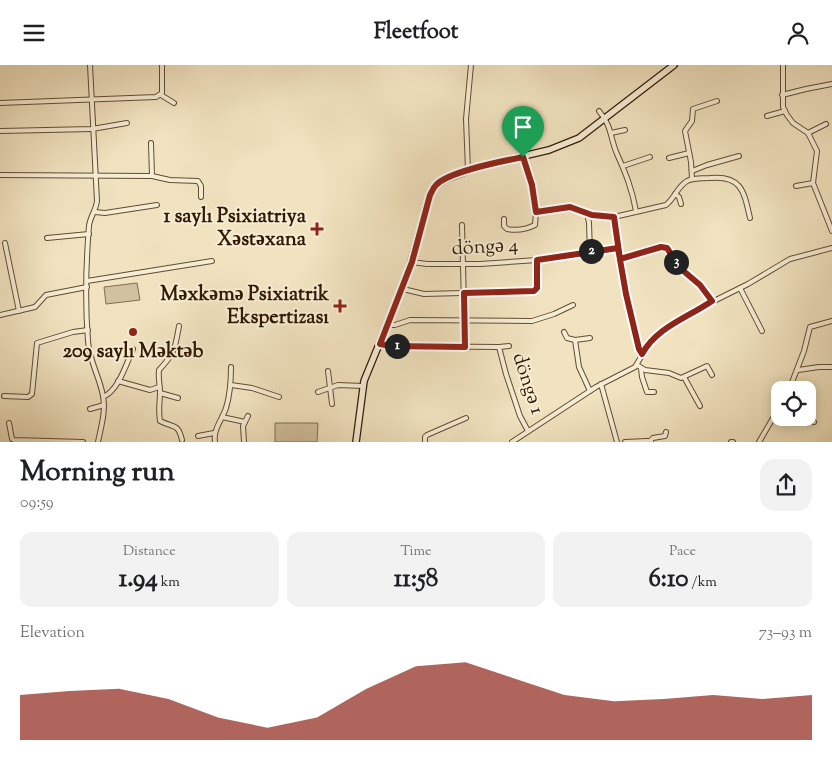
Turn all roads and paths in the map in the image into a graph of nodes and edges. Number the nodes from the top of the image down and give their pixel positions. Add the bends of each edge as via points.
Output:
1 (90, 65) edge
2 (162, 65) edge
3 (471, 65) edge
4 (674, 65) edge
5 (783, 65) edge
6 (832, 84) edge
7 (161, 95) junction
8 (782, 95) junction
9 (90, 100) junction
10 (718, 101) dead end
11 (0, 103) edge
12 (174, 103) dead end
13 (598, 111) dead end
14 (785, 111) junction
15 (767, 116) dead end
16 (605, 118) junction
17 (127, 123) dead end
18 (826, 124) dead end
19 (92, 129) junction
20 (625, 130) dead end
21 (0, 131) edge
22 (611, 133) junction
23 (808, 133) junction
24 (151, 143) dead end
25 (689, 153) junction
26 (739, 155) dead end
27 (523, 157) junction
28 (650, 157) dead end
29 (669, 158) dead end
30 (623, 166) junction
31 (468, 170) junction
32 (692, 171) junction
33 (738, 174) dead end
34 (0, 175) edge
35 (95, 175) junction
36 (152, 175) junction
37 (692, 179) junction
38 (733, 180) junction
39 (813, 183) junction
40 (796, 186) dead end
41 (675, 194) junction
42 (201, 197) dead end
43 (681, 204) dead end
44 (156, 205) dead end
45 (636, 211) junction
46 (95, 212) junction
47 (536, 212) junction
48 (587, 213) junction
49 (614, 217) junction
50 (750, 218) dead end
51 (504, 219) dead end
52 (462, 225) dead end
53 (832, 231) edge
54 (89, 234) junction
55 (47, 238) dead end
56 (5, 243) dead end
57 (618, 248) junction
58 (832, 248) edge
59 (590, 252) junction
60 (620, 259) junction
61 (537, 260) junction
62 (212, 261) dead end
63 (412, 262) junction
64 (463, 265) junction
65 (87, 281) junction
66 (87, 287) junction
67 (740, 287) junction
68 (403, 289) junction
69 (464, 293) junction
70 (712, 301) junction
71 (573, 305) dead end
72 (19, 311) junction
73 (0, 315) edge
74 (464, 320) junction
75 (832, 321) edge
76 (388, 325) junction
77 (179, 326) dead end
78 (88, 330) junction
79 (762, 331) dead end
80 (564, 332) dead end
81 (590, 338) dead end
82 (575, 340) junction
83 (380, 344) junction
84 (509, 346) dead end
85 (465, 347) junction
86 (499, 347) junction
87 (133, 349) dead end
88 (642, 354) junction
89 (637, 365) junction
90 (230, 367) dead end
91 (832, 367) edge
92 (641, 369) junction
93 (798, 369) junction
94 (328, 371) dead end
95 (712, 375) dead end
96 (684, 377) junction
97 (118, 381) junction
98 (793, 381) edge
99 (602, 384) junction
100 (231, 385) junction
101 (330, 386) junction
102 (363, 386) junction
103 (160, 387) junction
104 (318, 391) dead end
105 (590, 391) junction
106 (654, 392) dead end
107 (160, 393) junction
108 (4, 395) dead end
109 (103, 397) junction
110 (279, 397) dead end
111 (178, 398) dead end
112 (332, 403) dead end
113 (104, 405) junction
114 (700, 406) dead end
115 (90, 409) dead end
116 (248, 416) dead end
117 (222, 417) junction
118 (466, 418) dead end
119 (771, 421) edge
120 (245, 422) junction
121 (9, 423) dead end
122 (528, 431) junction
123 (666, 432) dead end
124 (214, 433) junction
125 (198, 436) dead end
126 (182, 440) dead end
127 (518, 440) edge
128 (16, 441) edge
129 (83, 442) edge
130 (98, 442) edge
131 (215, 442) edge
132 (244, 442) edge
133 (356, 442) edge
134 (425, 442) edge
135 (512, 442) edge
136 (617, 442) edge
137 (625, 442) edge
138 (650, 442) edge
139 (759, 442) edge

1 - 9 street
2 - 7 street
3 - 31 street via 466,119
4 - 16 main road
5 - 8 street
6 - 8 street
7 - 9 street
7 - 12 street
8 - 14 street
9 - 11 street
9 - 19 street
10 - 25 street via 693,109 692,121 685,131
13 - 16 street
14 - 15 street
14 - 23 street via 793,123
16 - 22 street
16 - 27 main road via 579,138
17 - 19 street
18 - 23 street
19 - 21 street
19 - 35 street
20 - 22 street
22 - 30 street
23 - 39 street via 817,151
24 - 36 street
25 - 29 street
25 - 32 street
26 - 32 street
27 - 31 main road
27 - 47 street
28 - 30 street
30 - 45 street
31 - 63 main road via 435,186
32 - 37 street
33 - 38 street
34 - 35 street
35 - 36 street
35 - 46 street
36 - 42 street via 170,180 198,181
37 - 38 street via 716,177
37 - 41 street
38 - 50 street via 741,188
39 - 40 street
39 - 53 street
41 - 43 street
41 - 45 street via 666,205
44 - 46 street
45 - 49 street
46 - 54 street via 90,219
47 - 48 street via 570,207
47 - 51 street via 535,225 518,231 507,229
48 - 49 street
48 - 59 street
49 - 57 street
52 - 64 street
54 - 55 street
54 - 65 street
56 - 72 street
57 - 59 street, döngə 4
57 - 60 street
58 - 67 street via 790,259
59 - 61 street, döngə 4
60 - 70 street via 667,248 680,268 700,285
60 - 88 street
61 - 64 street, döngə 4
61 - 69 street via 537,288 534,291
62 - 65 street
63 - 64 street, döngə 4
63 - 68 main road
64 - 69 street
65 - 66 street
66 - 72 street via 46,295 35,307
66 - 78 street
67 - 70 street
67 - 79 street
68 - 69 street via 424,293
68 - 76 main road
69 - 74 street
70 - 88 street via 663,330
71 - 74 street via 532,321
72 - 73 street
74 - 76 street via 410,320
74 - 85 street
75 - 93 street via 810,327
76 - 83 main road
77 - 103 street via 172,355 159,370
78 - 108 street via 37,343 32,394 28,397
78 - 109 street via 88,348
80 - 82 street via 567,338
81 - 82 street
82 - 105 street via 579,367
83 - 85 street, döngə 1
83 - 102 main road
84 - 86 street
85 - 86 street, döngə 1
86 - 122 street, döngə 1 via 506,375
87 - 97 street
88 - 89 street
89 - 92 street
89 - 99 street
90 - 100 street
91 - 93 street
92 - 96 street
92 - 106 street via 646,389
93 - 98 street
94 - 101 street
95 - 96 street via 707,366
96 - 114 street
97 - 103 street via 150,390
97 - 109 street
99 - 105 street
99 - 136 street
100 - 110 street
100 - 117 street
101 - 102 street
101 - 104 street
101 - 112 street
102 - 133 main road
103 - 107 street
105 - 122 street
107 - 111 street
107 - 126 street via 160,421 176,427
109 - 113 street
113 - 115 street
113 - 130 street
116 - 120 street
117 - 120 street
117 - 124 street
118 - 134 street via 427,435
119 - 139 street
120 - 132 street
121 - 128 street via 12,439
122 - 127 street
123 - 138 street via 665,436
124 - 125 street
124 - 131 street
127 - 135 street
128 - 129 street
137 - 138 street

